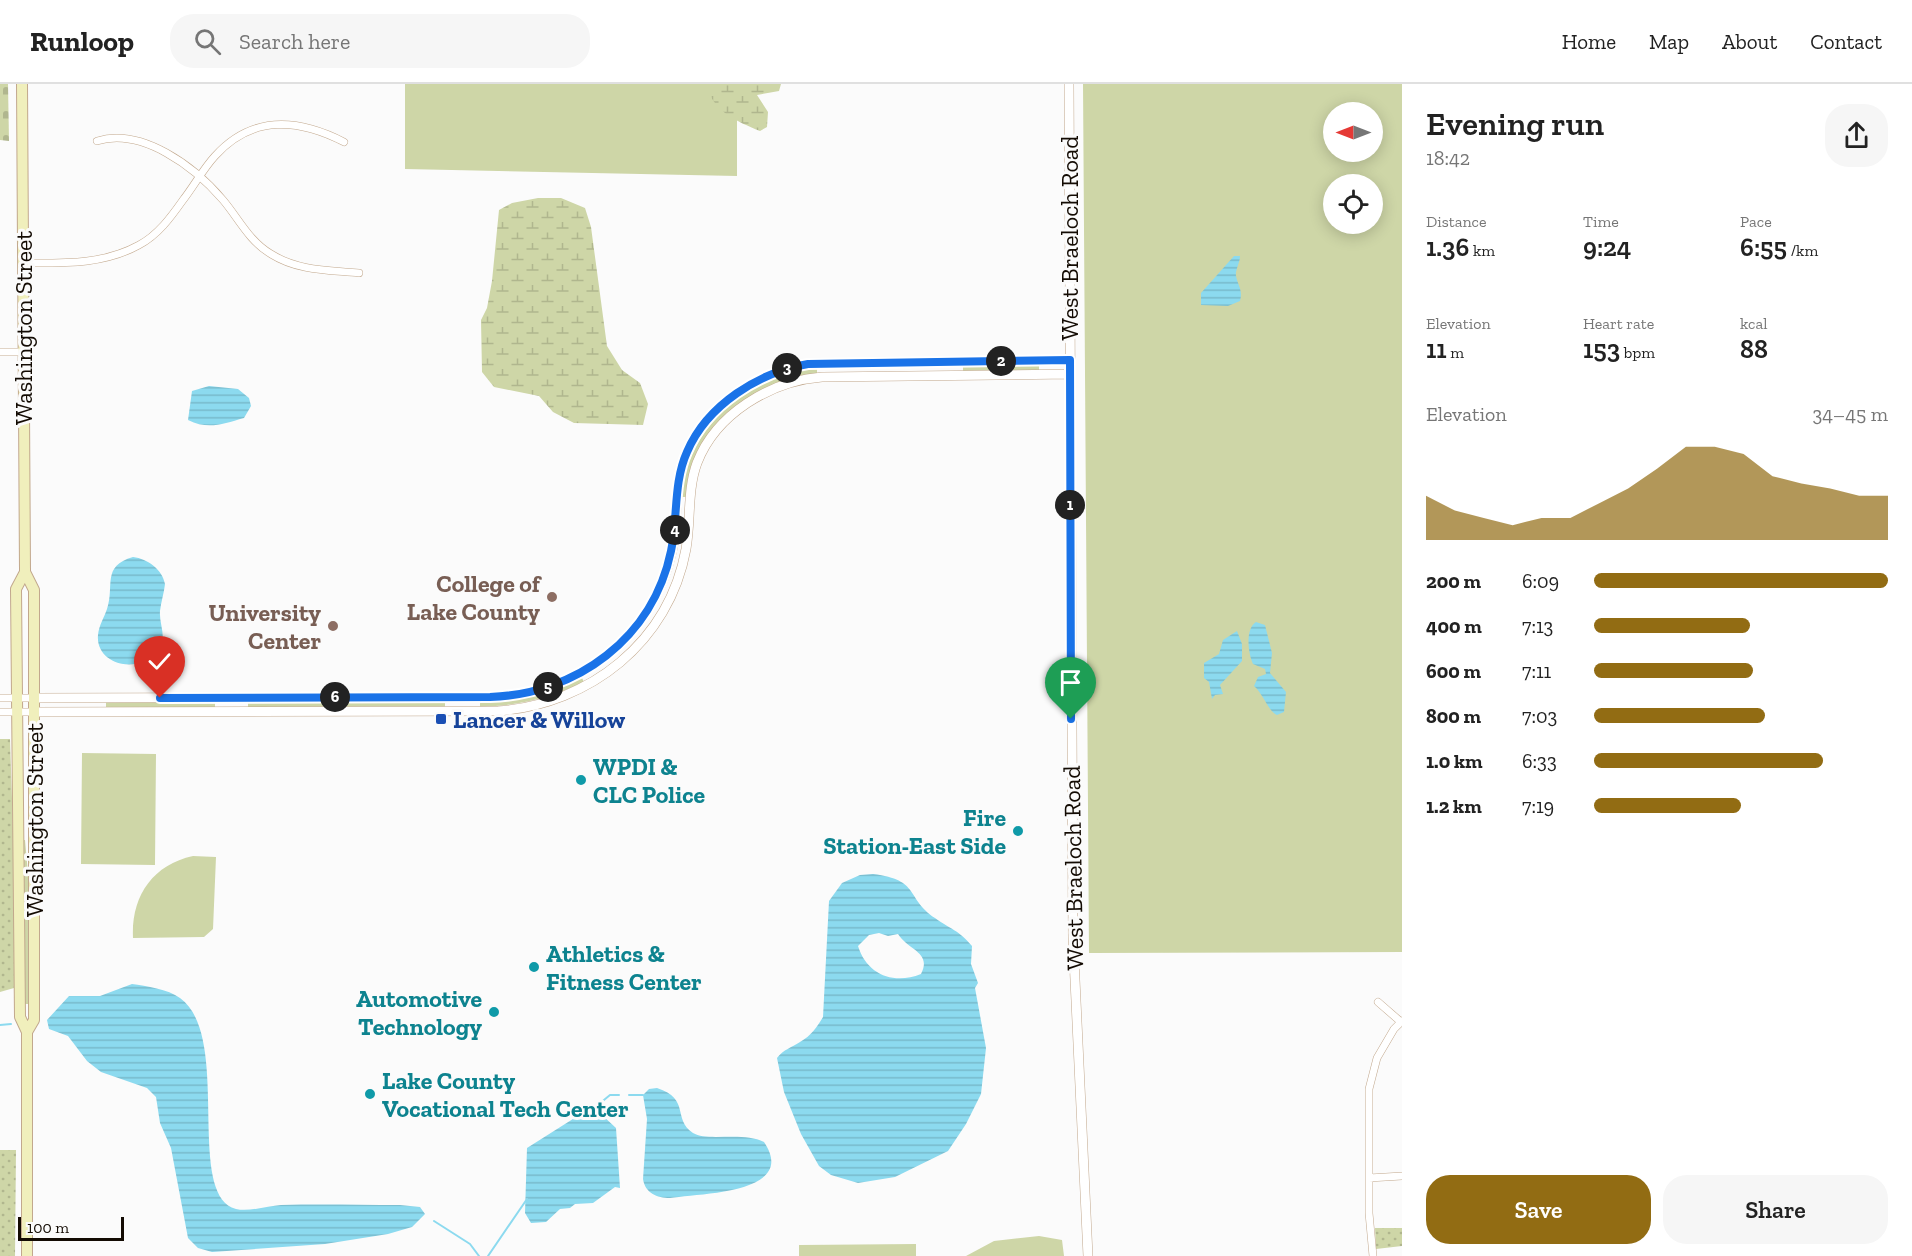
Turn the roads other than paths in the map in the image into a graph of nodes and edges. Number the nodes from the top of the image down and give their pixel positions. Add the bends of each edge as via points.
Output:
1 (22, 84) edge
2 (1070, 84) edge
3 (97, 141) dead end
4 (344, 142) dead end
5 (200, 177) junction
6 (23, 263) junction
7 (359, 273) dead end
8 (0, 352) edge
9 (23, 352) junction
10 (1070, 360) junction
11 (1070, 374) junction
12 (25, 572) junction
13 (0, 698) edge
14 (16, 698) junction
15 (34, 698) junction
16 (0, 712) edge
17 (34, 712) junction
18 (16, 713) junction
19 (1378, 1002) dead end
20 (1401, 1022) edge
21 (27, 1032) junction
22 (1402, 1176) edge
23 (1369, 1178) junction
24 (27, 1256) edge
25 (1088, 1256) edge
26 (1373, 1256) edge

1 - 6 main road, Washington Street
2 - 10 street, West Braeloch Road
3 - 5 street via 118,137 133,140 171,157
4 - 5 street via 304,125 263,127 223,148
5 - 6 street via 170,219 140,245 97,260
5 - 7 street via 249,236 270,254 300,267
6 - 9 main road, Washington Street
8 - 9 street
9 - 12 main road, Washington Street
10 - 11 street, West Braeloch Road
10 - 15 street via 808,364 767,376 745,388 717,410 686,453 668,565 645,616 602,660 555,685 490,697
11 - 17 street via 822,377 785,383 762,394 726,422 702,453 693,479 684,559 674,591 657,622 641,643 608,673 555,699 498,711
11 - 25 street, West Braeloch Road via 1073,937
12 - 14 main road, Washington Street via 16,590
12 - 15 main road, Washington Street via 34,590
13 - 14 street
14 - 15 street
14 - 18 main road, Washington Street
15 - 17 main road, Washington Street
16 - 18 street
17 - 18 street
17 - 21 main road, Washington Street via 34,1020
18 - 21 main road, Washington Street via 20,1017
19 - 20 street
20 - 23 street via 1385,1042 1371,1074
21 - 24 main road, Washington Street
22 - 23 street
23 - 26 street

